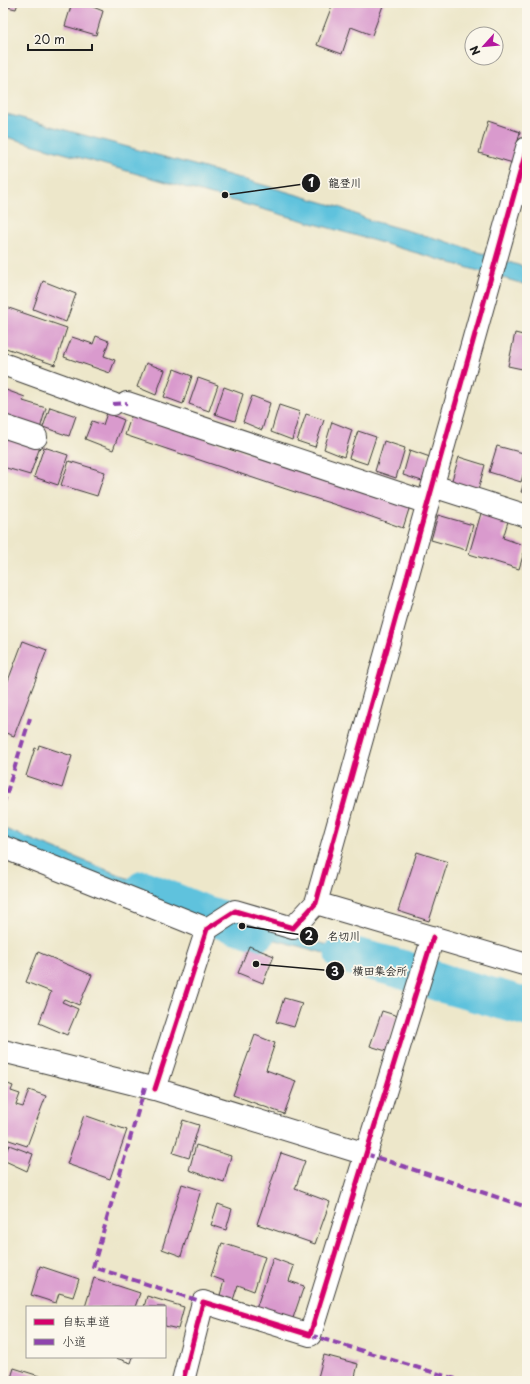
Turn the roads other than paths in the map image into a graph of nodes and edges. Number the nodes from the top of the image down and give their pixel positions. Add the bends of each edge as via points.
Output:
1 (527, 148) edge
2 (3, 364) edge
3 (3, 426) edge
4 (36, 437) dead end
5 (430, 494) junction
6 (527, 516) edge
7 (3, 847) edge
8 (316, 903) junction
9 (207, 929) junction
10 (433, 937) junction
11 (527, 965) edge
12 (3, 1051) edge
13 (155, 1089) junction
14 (366, 1154) junction
15 (183, 1381) edge

1 - 5 street
2 - 5 street via 120,404
3 - 4 street
5 - 6 street
5 - 8 street
7 - 9 street
8 - 9 street via 292,928 235,911
8 - 10 street
9 - 13 street
10 - 11 street
10 - 14 street
12 - 13 street
13 - 14 street
14 - 15 street via 310,1335 203,1302

